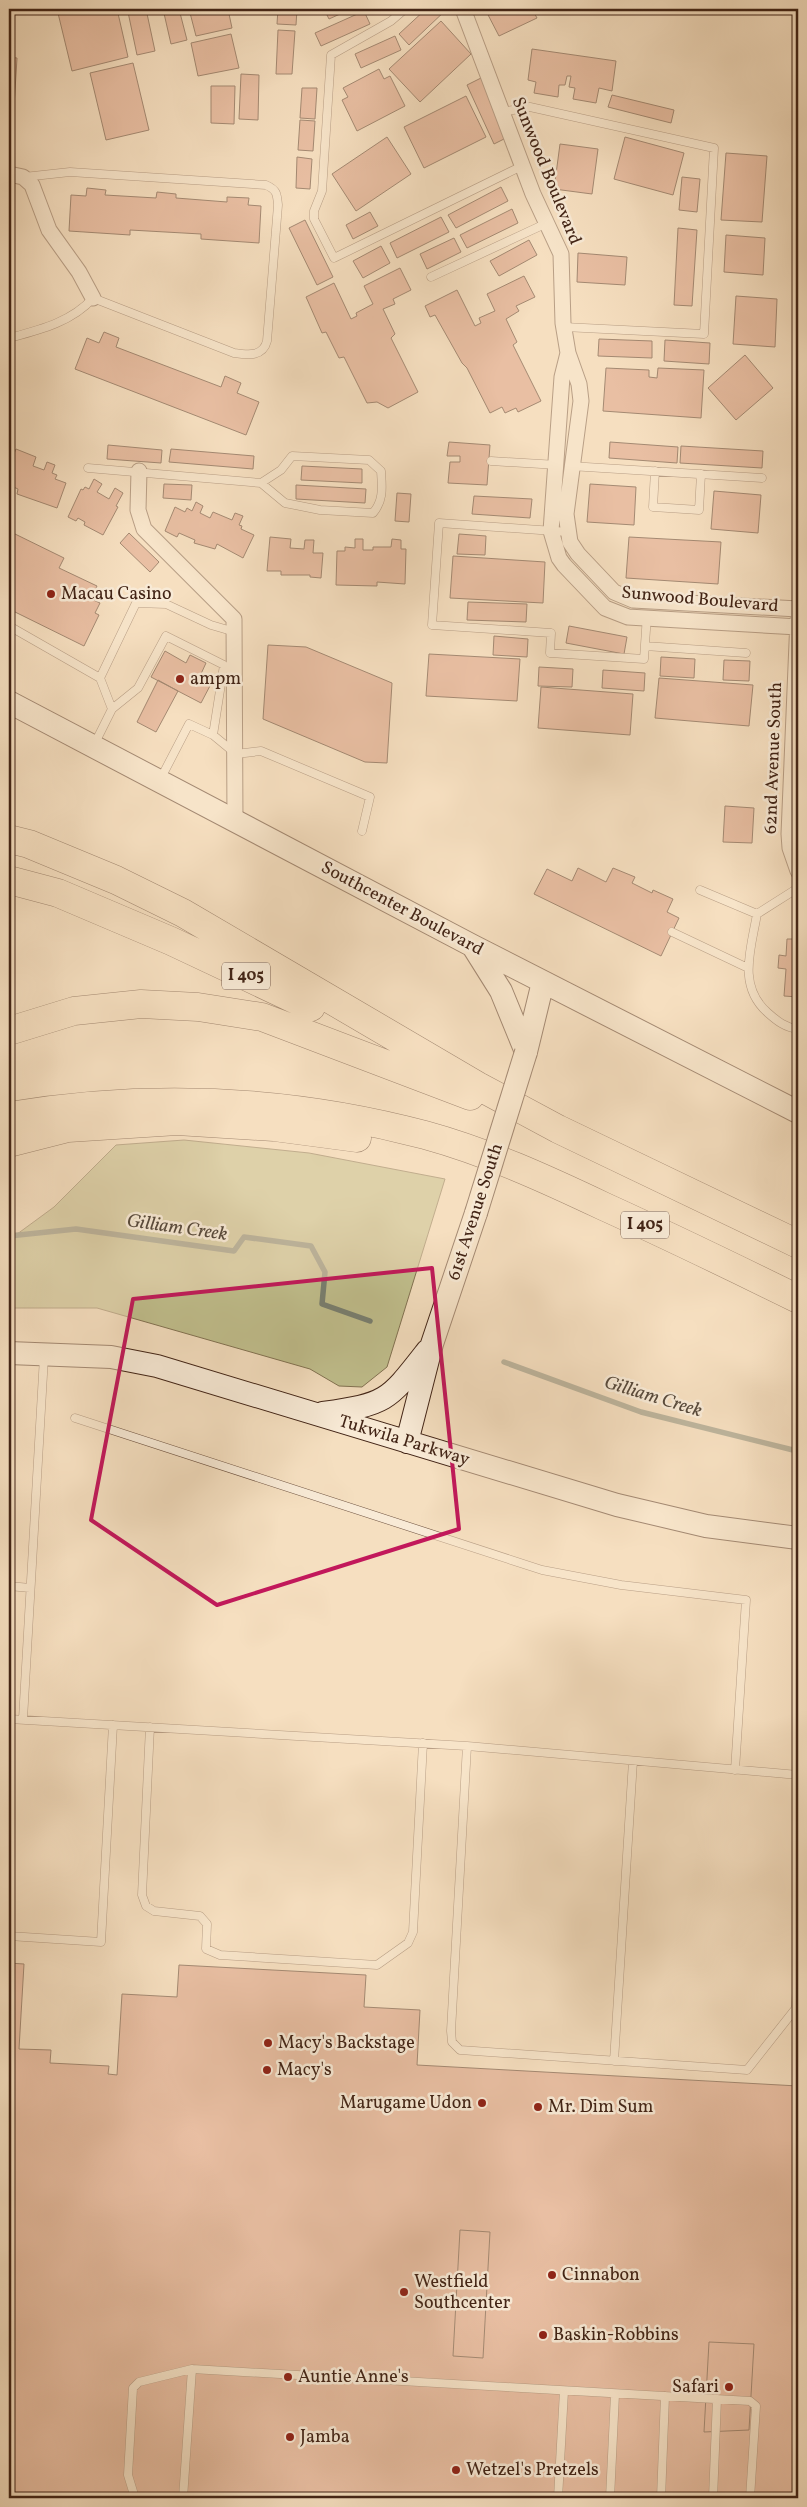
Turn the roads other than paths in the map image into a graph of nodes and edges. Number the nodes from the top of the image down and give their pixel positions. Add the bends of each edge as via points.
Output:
1 (406, 9) edge
2 (463, 9) edge
3 (502, 112) junction
4 (522, 166) junction
5 (16, 175) edge
6 (547, 223) junction
7 (431, 277) dead end
8 (93, 298) junction
9 (564, 327) junction
10 (9, 338) edge
11 (568, 353) junction
12 (491, 461) dead end
13 (556, 465) junction
14 (572, 466) junction
15 (88, 468) dead end
16 (655, 471) junction
17 (139, 472) junction
18 (701, 474) junction
19 (762, 478) dead end
20 (261, 483) junction
21 (551, 530) junction
22 (568, 532) junction
23 (648, 600) junction
24 (798, 609) edge
25 (798, 615) edge
26 (646, 618) junction
27 (798, 620) edge
28 (9, 626) edge
29 (798, 627) edge
30 (236, 632) junction
31 (645, 646) junction
32 (746, 653) dead end
33 (100, 678) junction
34 (9, 702) edge
35 (112, 709) junction
36 (213, 735) junction
37 (93, 746) junction
38 (236, 754) junction
39 (160, 780) junction
40 (794, 801) edge
41 (236, 822) junction
42 (362, 831) dead end
43 (9, 839) edge
44 (798, 871) edge
45 (9, 880) edge
46 (798, 888) edge
47 (700, 890) dead end
48 (758, 914) junction
49 (672, 932) dead end
50 (472, 946) junction
51 (748, 968) junction
52 (543, 982) junction
53 (798, 1029) edge
54 (9, 1031) edge
55 (526, 1052) junction
56 (478, 1086) junction
57 (798, 1112) edge
58 (9, 1116) edge
59 (558, 1129) junction
60 (9, 1143) edge
61 (488, 1157) junction
62 (798, 1244) edge
63 (798, 1299) edge
64 (432, 1344) junction
65 (9, 1353) edge
66 (44, 1353) junction
67 (316, 1414) junction
68 (75, 1418) dead end
69 (408, 1442) junction
70 (798, 1538) edge
71 (9, 1586) edge
72 (30, 1588) junction
73 (9, 1718) edge
74 (23, 1719) junction
75 (114, 1725) junction
76 (150, 1727) junction
77 (423, 1743) junction
78 (467, 1746) junction
79 (633, 1761) junction
80 (735, 1770) junction
81 (798, 1775) edge
82 (9, 1936) edge
83 (798, 1950) edge
84 (614, 2061) junction
85 (192, 2369) junction
86 (564, 2390) junction
87 (615, 2394) junction
88 (665, 2396) junction
89 (717, 2400) junction
90 (135, 2498) edge
91 (183, 2498) edge
92 (558, 2498) edge
93 (610, 2498) edge
94 (661, 2498) edge
95 (713, 2498) edge
96 (750, 2498) edge

1 - 4 lane via 331,55 322,191 314,219 334,258
2 - 3 street, Sunwood Boulevard
3 - 4 street, Sunwood Boulevard
3 - 9 lane via 530,107 714,148 704,334
4 - 6 street, Sunwood Boulevard
5 - 8 street via 32,185 49,230
5 - 8 lane via 70,172 266,185 277,193 267,341 265,348 258,353 234,353
6 - 7 lane
6 - 9 street, Sunwood Boulevard via 561,254
8 - 10 lane via 81,312 37,331
9 - 11 street, Sunwood Boulevard
11 - 13 street, Sunwood Boulevard via 562,376
11 - 14 street, Sunwood Boulevard via 579,384 580,401
12 - 13 lane
13 - 14 lane
13 - 21 street, Sunwood Boulevard
14 - 16 lane
14 - 22 street, Sunwood Boulevard via 566,514
15 - 17 lane
16 - 18 lane
16 - 18 lane via 653,508 699,510
17 - 20 lane
17 - 30 street via 138,510 144,529 234,619
18 - 19 lane
20 - 20 lane via 285,503 320,510 373,513 380,504 382,487 381,471 369,460 292,456 281,470
21 - 22 lane
21 - 26 street, Sunwood Boulevard via 559,558 605,608 628,617
21 - 31 lane via 439,523 432,625 551,633 550,653 644,659
22 - 23 street, Sunwood Boulevard via 578,554 614,592 633,600
23 - 24 street, Sunwood Boulevard
23 - 26 lane
25 - 27 street, 62nd Avenue South
26 - 29 street, Sunwood Boulevard
26 - 31 lane
27 - 29 street, 62nd Avenue South
28 - 33 lane
29 - 40 street, 62nd Avenue South
30 - 33 lane via 166,604 136,603
30 - 38 street
31 - 32 lane
33 - 35 lane
34 - 37 main road, Southcenter Boulevard
35 - 36 lane via 138,688 166,636 224,665
35 - 37 lane
36 - 38 lane
36 - 39 lane via 190,724
37 - 39 main road, Southcenter Boulevard
38 - 41 street
38 - 42 lane via 261,751 370,797
39 - 41 main road, Southcenter Boulevard
40 - 44 street, 62nd Avenue South via 790,848
41 - 50 main road, Southcenter Boulevard
43 - 56 highway via 116,880 183,913
45 - 56 highway, I 405 via 58,893 171,941
46 - 48 lane
47 - 48 lane
48 - 51 lane
49 - 51 lane
50 - 52 main road, Southcenter Boulevard
50 - 55 main road via 501,991
51 - 53 lane via 748,983 763,1009 779,1023
52 - 55 main road, 61st Avenue South
52 - 57 main road, Southcenter Boulevard
54 - 59 highway via 74,1011 141,1004 198,1007 262,1017
55 - 64 main road, 61st Avenue South, bridge
56 - 59 highway, I 405
58 - 61 highway, I 405 via 92,1105 146,1102 252,1105 367,1122 426,1136
59 - 62 highway, I 405
60 - 61 highway via 68,1128 177,1122 274,1126
61 - 63 highway, I 405 via 559,1185
64 - 67 main road via 398,1388 381,1401
64 - 69 main road, 61st Avenue South
65 - 66 main road, Tukwila Parkway
66 - 67 main road, Tukwila Parkway via 111,1357 158,1366
66 - 72 lane
67 - 69 main road, Tukwila Parkway
68 - 80 lane via 542,1570 592,1581 746,1600
69 - 70 main road, Tukwila Parkway via 665,1518
71 - 72 lane
72 - 74 lane
73 - 74 lane
74 - 75 lane
75 - 76 lane
75 - 82 lane via 101,1942
76 - 77 lane
76 - 77 lane via 142,1895 146,1906 154,1911 200,1916 207,1924 206,1949 220,1955 377,1966 408,1943 414,1932
77 - 78 lane
78 - 79 lane
78 - 84 lane via 452,2042 460,2050
79 - 80 lane
79 - 84 lane
80 - 81 lane
83 - 84 lane via 796,2008 747,2070
85 - 86 lane
85 - 90 lane via 139,2382 133,2388 128,2475
85 - 91 lane
86 - 87 lane
86 - 92 lane
87 - 88 lane
87 - 93 lane
88 - 89 lane
88 - 94 lane
89 - 95 lane
89 - 96 lane via 750,2402 756,2406

